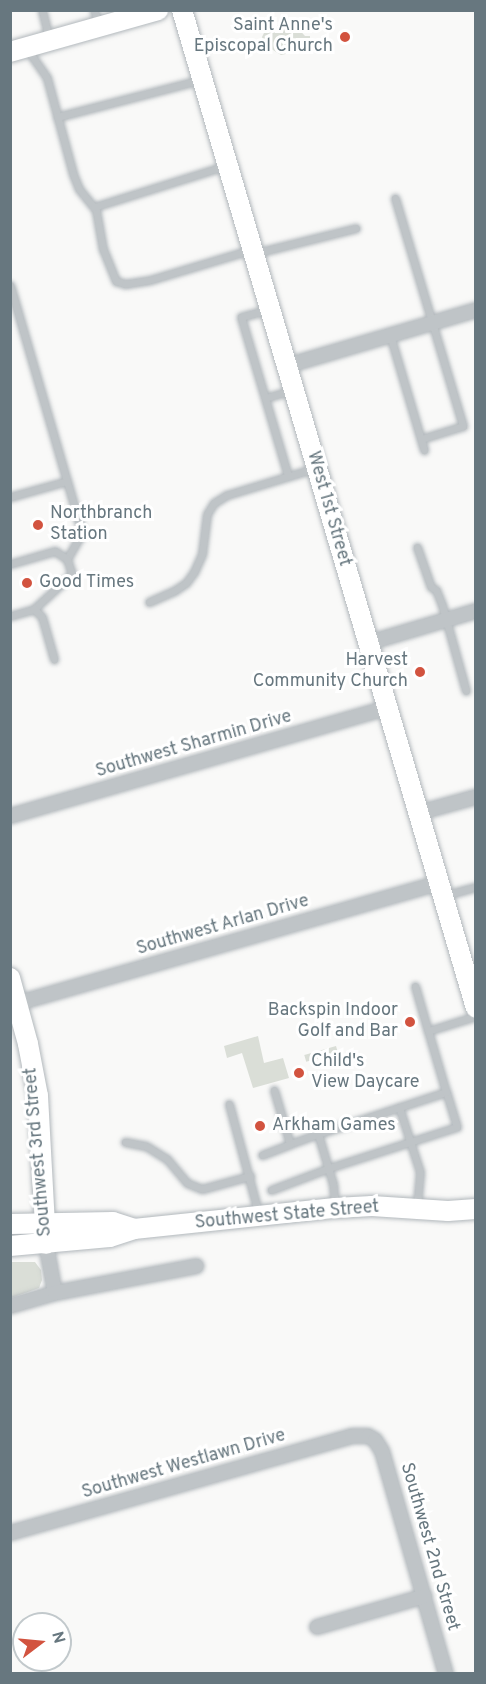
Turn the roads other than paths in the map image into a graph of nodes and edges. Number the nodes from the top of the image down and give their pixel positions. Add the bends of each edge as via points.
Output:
1 (42, 10) edge
2 (158, 10) edge
3 (182, 10) edge
4 (97, 19) edge
5 (49, 41) junction
6 (18, 50) edge
7 (202, 80) junction
8 (57, 117) junction
9 (228, 166) junction
10 (395, 198) dead end
11 (94, 207) junction
12 (356, 228) dead end
13 (253, 251) junction
14 (10, 285) edge
15 (270, 309) junction
16 (476, 310) edge
17 (432, 322) junction
18 (390, 335) junction
19 (286, 366) junction
20 (293, 390) junction
21 (265, 398) junction
22 (421, 439) junction
23 (424, 450) dead end
24 (316, 468) junction
25 (288, 477) junction
26 (67, 481) junction
27 (10, 497) edge
28 (417, 547) dead end
29 (67, 559) junction
30 (10, 564) edge
31 (149, 602) dead end
32 (34, 609) junction
33 (476, 611) edge
34 (10, 616) edge
35 (446, 620) junction
36 (368, 643) junction
37 (54, 658) dead end
38 (466, 691) dead end
39 (387, 708) junction
40 (476, 797) edge
41 (418, 813) junction
42 (10, 816) edge
43 (476, 887) edge
44 (441, 890) junction
45 (10, 978) edge
46 (415, 986) dead end
47 (18, 1003) junction
48 (476, 1008) edge
49 (476, 1016) edge
50 (428, 1031) junction
51 (274, 1090) dead end
52 (446, 1092) junction
53 (229, 1104) dead end
54 (399, 1107) junction
55 (318, 1134) junction
56 (125, 1142) dead end
57 (411, 1142) junction
58 (290, 1144) junction
59 (262, 1155) dead end
60 (329, 1168) junction
61 (250, 1176) junction
62 (271, 1190) dead end
63 (335, 1208) junction
64 (417, 1208) junction
65 (476, 1209) edge
66 (260, 1218) junction
67 (47, 1222) junction
68 (10, 1224) edge
69 (134, 1229) junction
70 (46, 1244) junction
71 (10, 1246) edge
72 (196, 1266) dead end
73 (55, 1293) junction
74 (10, 1306) edge
75 (368, 1436) joint
76 (10, 1533) edge
77 (425, 1596) junction
78 (318, 1627) dead end
79 (446, 1674) edge

1 - 5 lane
2 - 4 main road
3 - 7 main road, West 1st Street
4 - 5 main road
5 - 6 main road
6 - 8 lane via 46,78
7 - 8 lane
7 - 9 main road, West 1st Street
8 - 11 lane via 76,182
9 - 11 lane
9 - 13 main road, West 1st Street
10 - 17 lane
11 - 13 lane via 103,249 112,274 120,283 150,280
12 - 13 lane
13 - 15 main road, West 1st Street
14 - 26 lane
15 - 19 main road, West 1st Street
15 - 21 lane via 241,318
16 - 17 street
17 - 18 street
17 - 22 lane via 463,426
18 - 19 street
18 - 22 lane
19 - 20 main road, West 1st Street
20 - 21 lane
20 - 24 main road, West 1st Street
21 - 25 lane
22 - 23 lane
24 - 25 lane
24 - 36 main road, West 1st Street
25 - 31 lane via 227,495 214,503 207,514 194,572 186,583
26 - 27 lane
26 - 29 lane via 82,533
28 - 35 lane
29 - 30 lane via 55,551
29 - 32 lane via 72,574
32 - 34 lane
32 - 37 lane via 42,617
33 - 35 street
35 - 36 street
35 - 38 lane
36 - 39 main road, West 1st Street
39 - 41 main road, West 1st Street
39 - 42 street, Southwest Sharmin Drive
40 - 41 street
41 - 44 main road, West 1st Street
43 - 44 lane
44 - 47 street, Southwest Arlan Drive
44 - 48 main road, West 1st Street
45 - 47 main road, Southwest 3rd Street
46 - 50 lane
47 - 67 main road, Southwest 3rd Street via 38,1096
49 - 50 lane
50 - 52 lane
51 - 58 lane
52 - 54 lane
52 - 57 lane via 457,1127
53 - 61 lane
54 - 55 lane
54 - 57 lane
55 - 58 lane
55 - 60 lane
56 - 61 lane via 146,1146 167,1159 187,1183 202,1189
57 - 60 lane
57 - 64 lane via 420,1172
58 - 59 lane
60 - 62 lane
60 - 63 lane
61 - 66 lane
63 - 64 main road, Southwest State Street
63 - 66 main road, Southwest State Street
64 - 65 main road, Southwest State Street
66 - 69 main road, Southwest State Street
67 - 68 main road, Southwest State Street
67 - 69 main road, Southwest State Street via 113,1222
67 - 70 main road, Southwest 3rd Street
69 - 70 main road, Southwest State Street via 110,1237
70 - 71 main road, Southwest State Street
70 - 73 street, Southwest 3rd Street
72 - 73 street
73 - 74 street
75 - 76 street, Southwest Westlawn Drive via 352,1436
75 - 77 street, Southwest 2nd Street via 382,1451
77 - 78 street
77 - 79 street, Southwest 2nd Street

